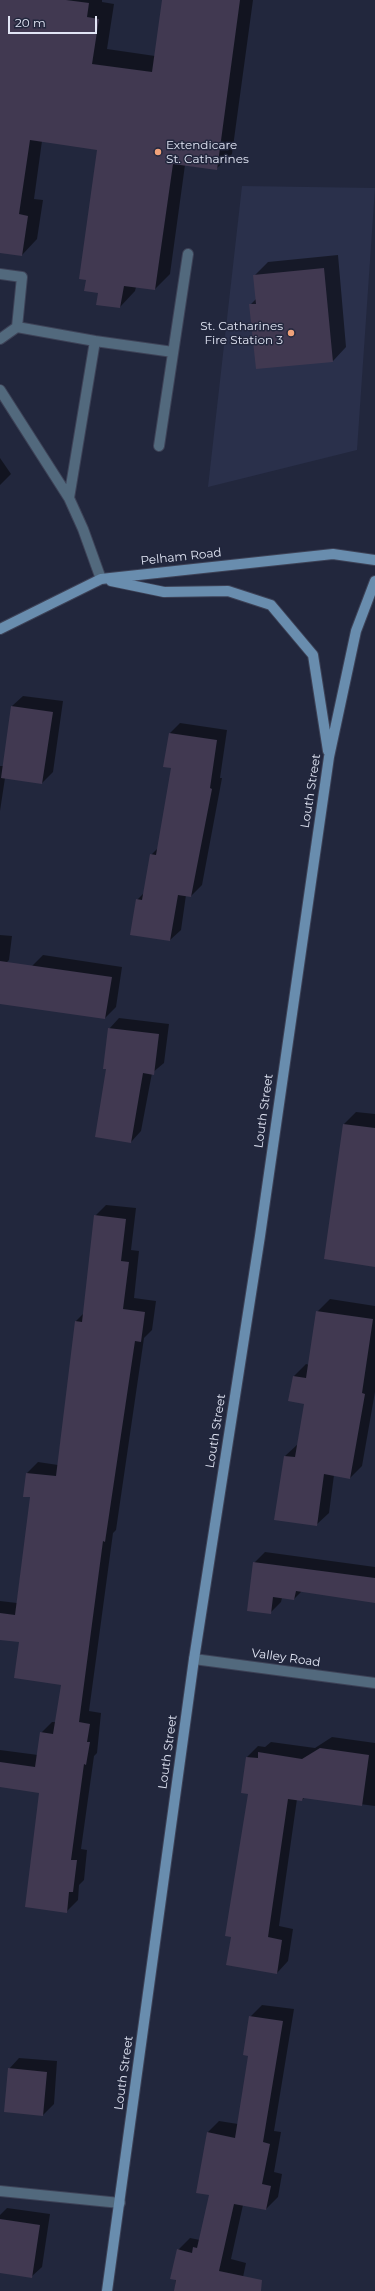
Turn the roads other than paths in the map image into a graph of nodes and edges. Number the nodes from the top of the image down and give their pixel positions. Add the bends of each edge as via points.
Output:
1 (188, 254) dead end
2 (0, 274) edge
3 (17, 327) junction
4 (0, 339) edge
5 (95, 341) junction
6 (173, 352) junction
7 (0, 390) edge
8 (159, 446) dead end
9 (68, 498) junction
10 (375, 560) edge
11 (101, 579) junction
12 (375, 581) edge
13 (0, 628) edge
14 (329, 757) junction
15 (194, 1659) junction
16 (375, 1683) edge
17 (0, 2191) edge
18 (120, 2203) junction
19 (107, 2291) edge

1 - 6 street
2 - 3 street via 22,276
3 - 4 street
3 - 5 street
5 - 6 street
5 - 9 street
6 - 8 street
7 - 9 street
9 - 11 street via 83,529
10 - 11 main road, Pelham Road via 333,554
11 - 13 main road, Pelham Road
11 - 14 main road via 164,592 228,591 271,605 313,655
12 - 14 main road, Louth Street via 356,631
14 - 15 main road, Louth Street via 261,1228
15 - 16 street, Valley Road
15 - 18 main road, Louth Street
17 - 18 street
18 - 19 main road, Louth Street

